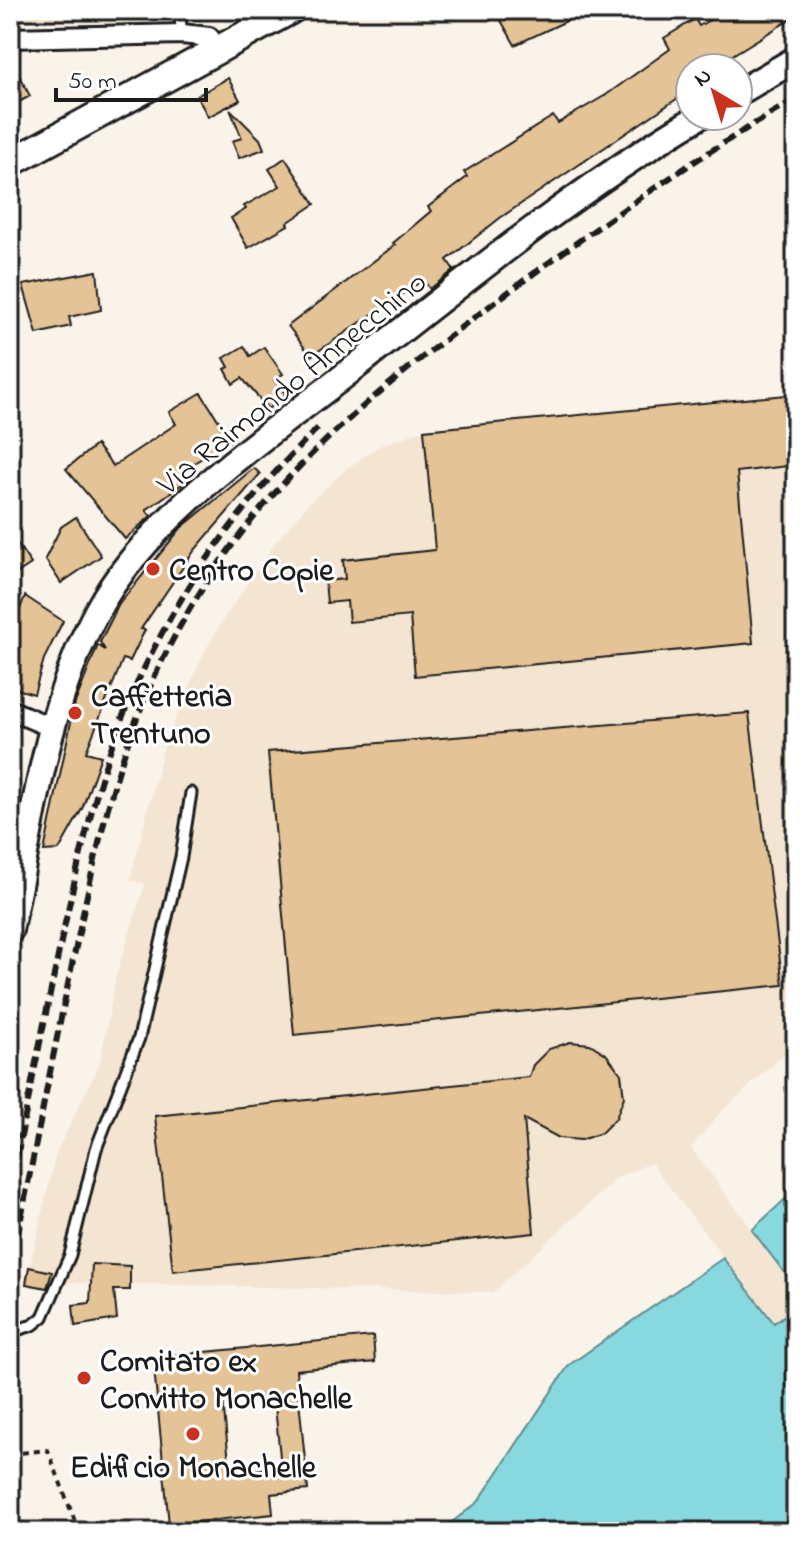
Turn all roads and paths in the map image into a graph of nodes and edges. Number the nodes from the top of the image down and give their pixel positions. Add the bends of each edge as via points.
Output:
1 (179, 10) edge
2 (291, 10) edge
3 (182, 34) junction
4 (10, 38) edge
5 (219, 50) junction
6 (796, 59) edge
7 (754, 84) edge
8 (675, 132) edge
9 (10, 163) edge
10 (10, 710) edge
11 (53, 728) junction
12 (191, 793) dead end
13 (11, 925) edge
14 (10, 1332) edge
15 (10, 1454) edge
16 (79, 1532) edge

1 - 3 lane
2 - 5 main road
3 - 4 street
3 - 5 street via 209,37
5 - 9 main road
6 - 7 street
8 - 11 street, Via Raimondo Annecchino via 592,184 197,492 138,554 97,610
10 - 11 street
11 - 13 street, Via Raimondo Annecchino
12 - 14 lane via 139,1038 96,1149 70,1255 43,1317
15 - 16 path via 48,1450

